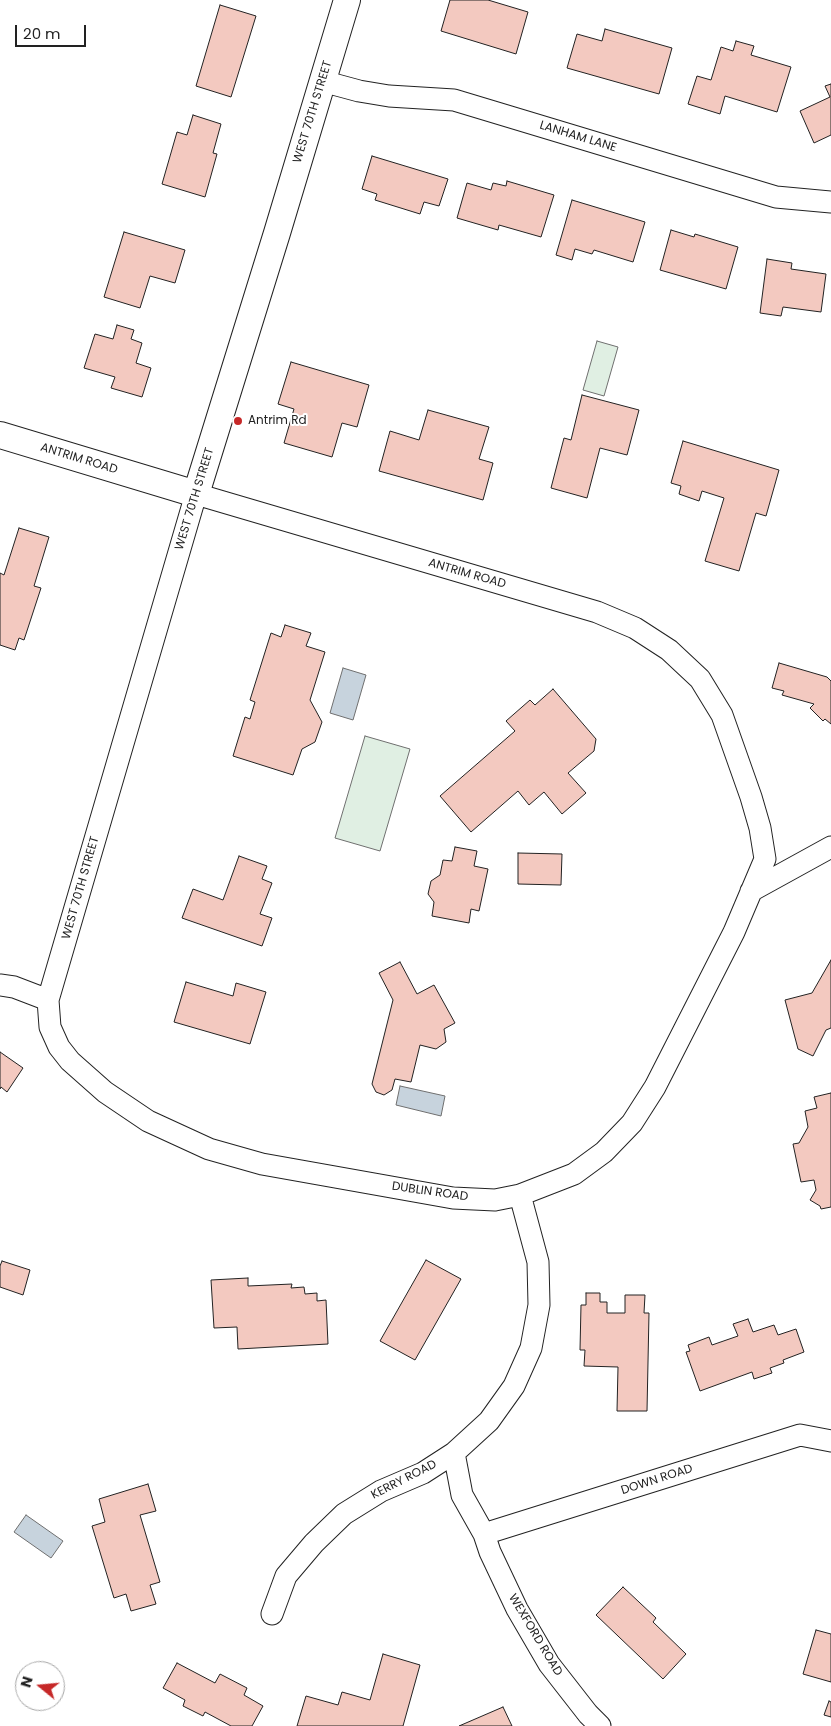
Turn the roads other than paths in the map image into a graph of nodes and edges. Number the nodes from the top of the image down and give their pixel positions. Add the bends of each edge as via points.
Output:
1 (347, 0) edge
2 (322, 81) junction
3 (831, 202) edge
4 (0, 435) edge
5 (196, 494) junction
6 (831, 847) edge
7 (751, 891) junction
8 (0, 985) edge
9 (48, 1000) junction
10 (520, 1195) junction
11 (831, 1441) edge
12 (454, 1453) junction
13 (484, 1534) junction
14 (272, 1614) dead end
15 (600, 1726) edge

1 - 2 street, WEST 70TH STREET
2 - 3 street, LANHAM LANE via 389,96 454,100 776,198
2 - 5 street, WEST 70TH STREET
4 - 5 street, ANTRIM ROAD
5 - 7 street, ANTRIM ROAD via 597,612 635,628 669,650 700,679 722,715 751,797 765,859
5 - 9 street, WEST 70TH STREET
6 - 7 street
7 - 10 street, DUBLIN ROAD via 734,932 655,1087 632,1123 604,1152 574,1174
8 - 9 street
9 - 10 street, DUBLIN ROAD via 50,1027 70,1061 105,1092 148,1121 209,1149 262,1164 453,1198 495,1200
10 - 12 street, KERRY ROAD via 538,1262 539,1305 530,1348 514,1386 489,1421
11 - 13 street, DOWN ROAD via 800,1435
12 - 13 street, WEXFORD ROAD via 462,1495
12 - 14 street, KERRY ROAD via 344,1514 286,1576
13 - 15 street, WEXFORD ROAD via 517,1609 549,1664

